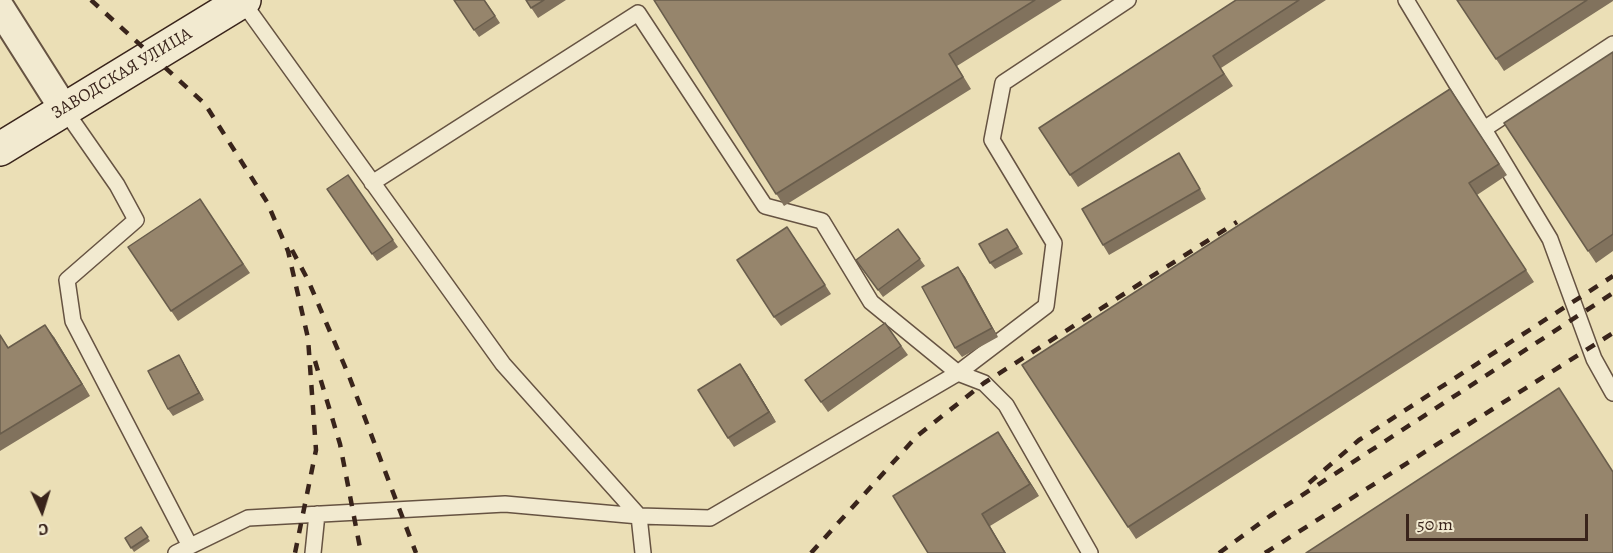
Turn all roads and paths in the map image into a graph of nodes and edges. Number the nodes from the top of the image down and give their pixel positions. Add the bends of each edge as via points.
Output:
1 (1128, 0) edge
2 (1406, 0) edge
3 (243, 1) edge
4 (0, 8) edge
5 (1613, 44) edge
6 (64, 109) junction
7 (1484, 129) junction
8 (0, 149) edge
9 (372, 183) junction
10 (958, 373) junction
11 (1613, 393) edge
12 (317, 514) junction
13 (639, 516) junction
14 (190, 546) junction
15 (176, 553) edge
16 (313, 553) edge
17 (643, 553) edge
18 (1090, 553) edge

1 - 10 lane via 1004,83 992,140 1054,243 1046,306
2 - 7 lane
3 - 6 street, ЗАВОДСКАЯ УЛИЦА
3 - 9 lane
4 - 6 street
5 - 7 lane
6 - 8 street, ЗАВОДСКАЯ УЛИЦА
6 - 14 lane via 117,185 136,220 67,280 73,321
7 - 11 lane via 1550,239 1594,359
9 - 10 lane via 638,13 765,206 822,221 871,302
9 - 13 lane via 503,364
10 - 13 lane via 710,518
10 - 18 lane via 984,383 1006,405
12 - 13 lane via 505,504
12 - 14 lane via 248,518
12 - 16 lane
13 - 17 lane
14 - 15 lane

